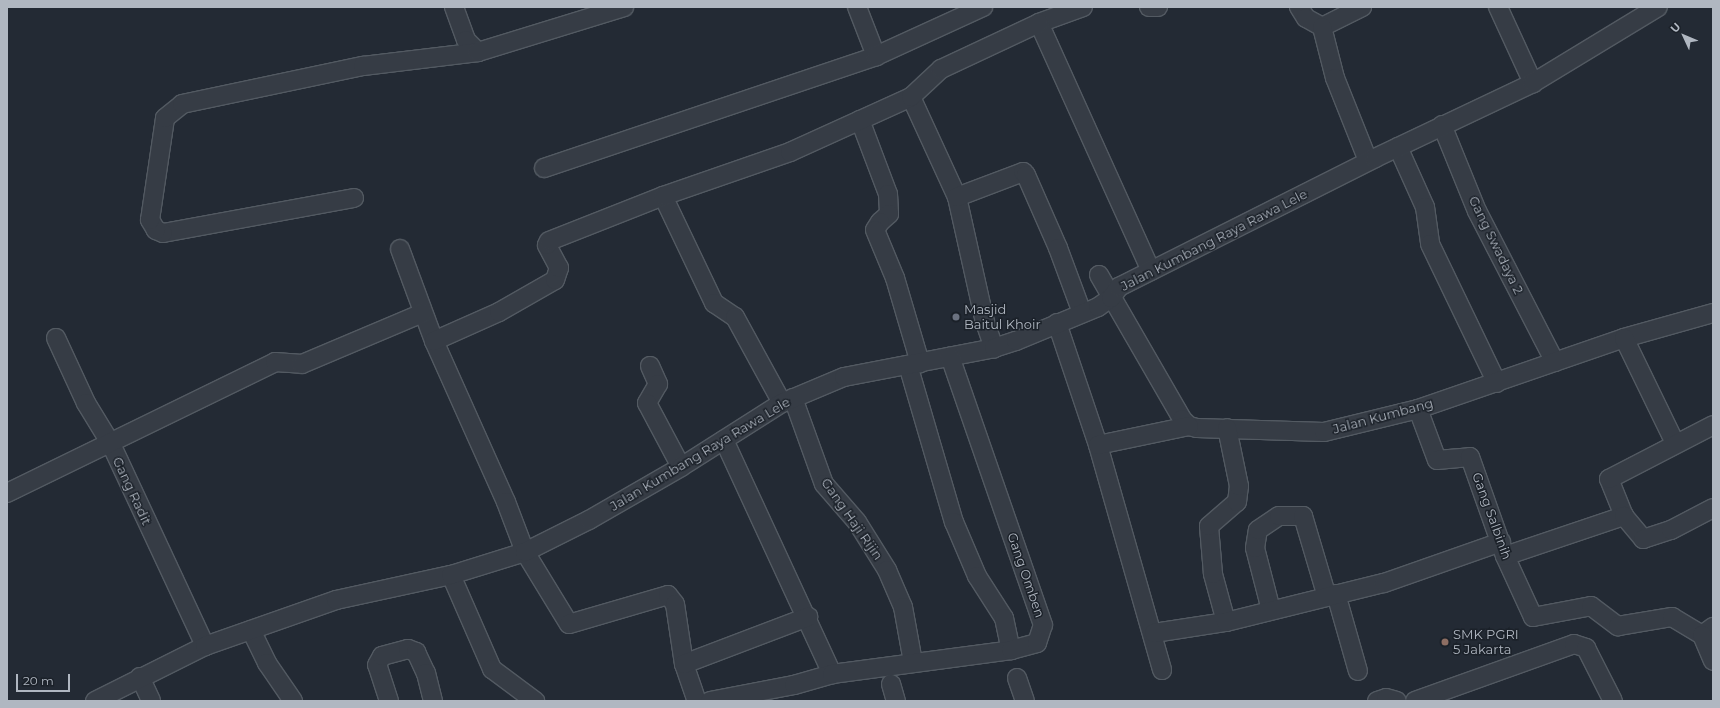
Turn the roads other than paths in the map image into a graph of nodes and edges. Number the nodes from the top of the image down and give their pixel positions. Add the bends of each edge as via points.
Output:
1 (454, 7) edge
2 (624, 7) edge
3 (857, 7) edge
4 (983, 7) edge
5 (1083, 7) edge
6 (1150, 7) edge
7 (1158, 7) edge
8 (1299, 7) edge
9 (1362, 7) edge
10 (1658, 7) edge
11 (1505, 9) edge
12 (1039, 23) junction
13 (1322, 27) junction
14 (478, 52) junction
15 (876, 56) junction
16 (1533, 83) junction
17 (911, 96) junction
18 (860, 120) junction
19 (1442, 125) junction
20 (1398, 147) junction
21 (1368, 161) junction
22 (544, 168) dead end
23 (663, 196) junction
24 (957, 197) junction
25 (354, 198) dead end
26 (400, 249) dead end
27 (1151, 271) junction
28 (1099, 275) dead end
29 (1111, 298) junction
30 (423, 313) junction
31 (1082, 313) junction
32 (1713, 313) edge
33 (1057, 323) junction
34 (56, 338) dead end
35 (1624, 338) junction
36 (434, 341) junction
37 (994, 348) junction
38 (950, 357) junction
39 (1555, 362) junction
40 (914, 364) junction
41 (650, 366) dead end
42 (1497, 383) junction
43 (788, 401) junction
44 (1418, 409) junction
45 (1713, 425) edge
46 (1189, 426) junction
47 (1227, 428) junction
48 (724, 440) junction
49 (1675, 443) junction
50 (111, 444) junction
51 (1098, 445) junction
52 (681, 467) junction
53 (7, 494) edge
54 (1713, 508) edge
55 (1624, 516) junction
56 (1503, 549) junction
57 (525, 552) junction
58 (451, 575) junction
59 (1331, 596) junction
60 (1271, 610) junction
61 (808, 617) junction
62 (1226, 622) junction
63 (251, 630) junction
64 (1708, 631) edge
65 (1154, 633) junction
66 (205, 646) junction
67 (1011, 650) junction
68 (1713, 661) edge
69 (913, 662) junction
70 (684, 664) junction
71 (1162, 670) dead end
72 (1358, 671) dead end
73 (832, 674) junction
74 (140, 677) junction
75 (1017, 678) dead end
76 (890, 684) dead end
77 (95, 701) edge
78 (151, 701) edge
79 (293, 701) edge
80 (389, 701) edge
81 (433, 701) edge
82 (535, 701) edge
83 (698, 701) edge
84 (710, 701) edge
85 (896, 701) edge
86 (1025, 701) edge
87 (1377, 701) edge
88 (1397, 701) edge
89 (1415, 701) edge
90 (1613, 701) edge

1 - 14 street via 466,40
2 - 14 street
3 - 15 street
4 - 15 street
5 - 12 street
6 - 7 street
8 - 13 street via 1306,18
9 - 13 street
10 - 16 street, Jalan Kumbang Raya Rawa Lele
11 - 16 street
12 - 17 street via 941,69
12 - 27 street
13 - 21 street via 1335,78
14 - 25 street via 363,66 182,104 165,118 150,220 156,230 163,233
15 - 22 street
16 - 19 street, Jalan Kumbang Raya Rawa Lele
17 - 18 street
17 - 24 street
18 - 23 street via 790,152
18 - 40 street via 888,194 889,214 875,230 895,278
19 - 20 street, Jalan Kumbang Raya Rawa Lele
19 - 39 street, Gang Swadaya 2 via 1477,211
20 - 21 street, Jalan Kumbang Raya Rawa Lele
20 - 42 street via 1425,207 1430,244
21 - 27 street, Jalan Kumbang Raya Rawa Lele
23 - 36 street via 549,241 547,245 559,268 555,280 499,312
23 - 43 street, Gang Haji Rijin via 714,303 734,317
24 - 31 street via 1023,172 1058,248
24 - 37 street via 985,322
26 - 30 street
27 - 29 street, Jalan Kumbang Raya Rawa Lele via 1119,287
28 - 29 street
29 - 31 street, Jalan Kumbang Raya Rawa Lele
29 - 46 street via 1182,420
30 - 36 street
30 - 50 street via 302,364 275,362
31 - 33 street, Jalan Kumbang Raya Rawa Lele
32 - 35 street, Jalan Kumbang
33 - 37 street, Jalan Kumbang Raya Rawa Lele
33 - 51 street
34 - 50 street, Gang Radit via 86,403
35 - 39 street, Jalan Kumbang
35 - 49 street
36 - 57 street via 506,502
37 - 38 street, Jalan Kumbang Raya Rawa Lele
38 - 40 street, Jalan Kumbang Raya Rawa Lele
38 - 67 street, Gang Omben via 1043,625 1037,643
39 - 42 street, Jalan Kumbang
40 - 43 street, Jalan Kumbang Raya Rawa Lele via 844,377
40 - 67 street via 954,522 977,576 1004,618
41 - 52 street via 658,384 646,403
42 - 44 street, Jalan Kumbang
43 - 48 street, Jalan Kumbang Raya Rawa Lele
43 - 69 street, Gang Haji Rijin via 824,484 857,522 887,570 903,607
44 - 47 street, Jalan Kumbang via 1324,432
44 - 56 street, Gang Salbinih via 1437,460 1470,457
45 - 49 street
46 - 47 street, Jalan Kumbang
46 - 51 street, Jalan Kumbang
47 - 62 street via 1240,486 1237,502 1210,526 1213,574
48 - 52 street, Jalan Kumbang Raya Rawa Lele
48 - 61 street
49 - 55 street via 1609,479
50 - 53 street
50 - 66 street, Gang Radit
51 - 65 street
52 - 57 street, Jalan Kumbang Raya Rawa Lele via 589,520
54 - 55 street via 1671,530 1643,539
55 - 56 street
56 - 59 street
56 - 64 street, Gang Salbinih via 1533,617 1591,606 1618,626 1672,617
57 - 58 street, Jalan Kumbang Raya Rawa Lele
57 - 70 street via 569,624 668,595 675,604
58 - 63 street, Jalan Kumbang Raya Rawa Lele via 336,600
58 - 82 street via 492,669
59 - 60 street
59 - 60 street via 1303,516 1279,516 1258,530 1255,548
59 - 72 street
60 - 62 street
61 - 70 street
61 - 73 street
62 - 65 street
63 - 66 street, Jalan Kumbang Raya Rawa Lele
63 - 79 street via 267,663
64 - 68 street
65 - 71 street
66 - 74 street, Jalan Kumbang Raya Rawa Lele
67 - 69 street, Gang Omben
69 - 73 street, Gang Omben
70 - 83 street
73 - 84 street, Gang Omben via 794,685
74 - 77 street, Jalan Kumbang Raya Rawa Lele
74 - 78 street
75 - 86 street
76 - 85 street
80 - 81 street via 377,665 382,656 408,649 416,652 426,673
87 - 88 street via 1386,698
89 - 90 street via 1574,644 1586,648

